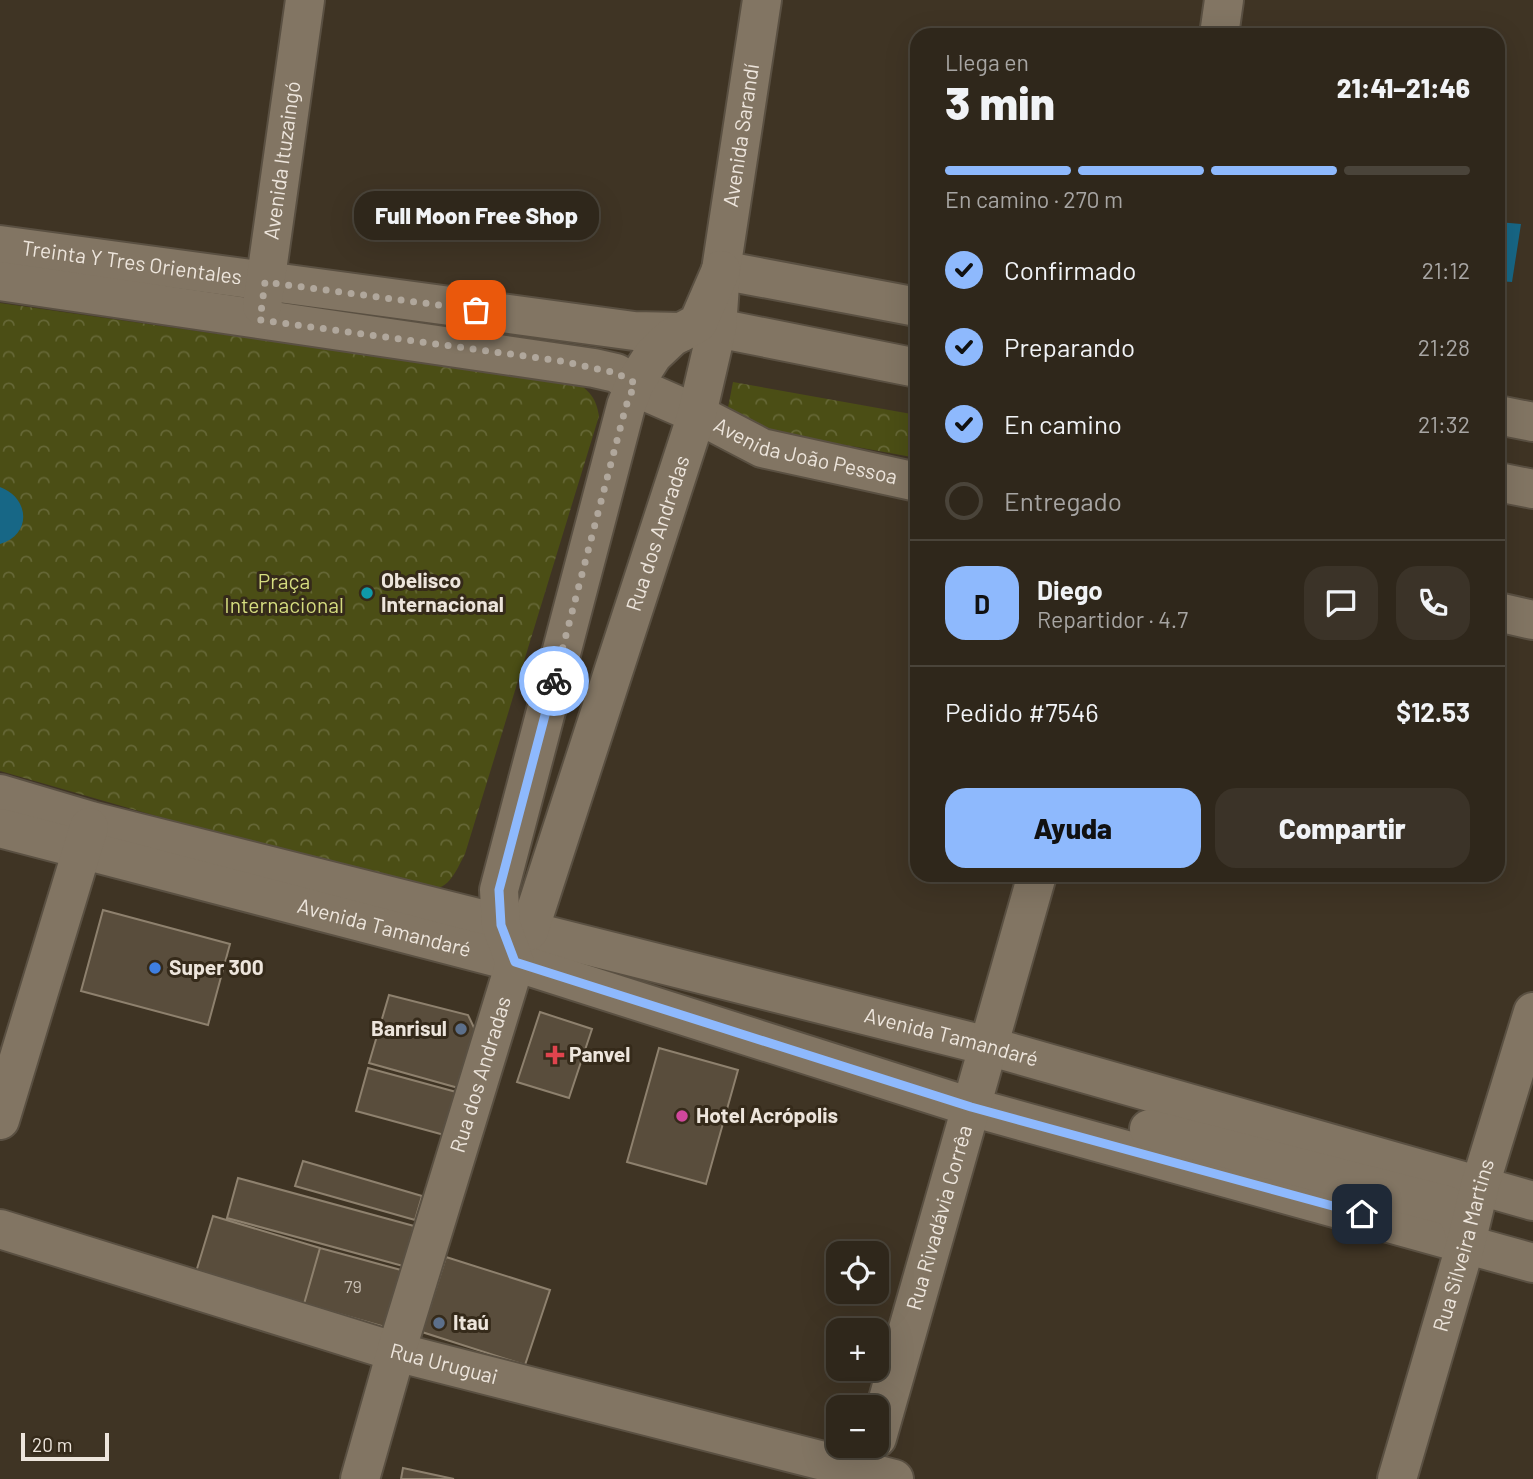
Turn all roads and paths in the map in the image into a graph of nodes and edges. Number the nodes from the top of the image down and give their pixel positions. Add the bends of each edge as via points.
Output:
1 (305, 0) edge
2 (762, 0) edge
3 (1224, 0) edge
4 (1220, 28) edge
5 (0, 246) edge
6 (722, 270) junction
7 (0, 281) edge
8 (265, 282) junction
9 (910, 306) edge
10 (260, 320) junction
11 (703, 342) junction
12 (910, 367) edge
13 (635, 383) junction
14 (682, 407) junction
15 (1505, 416) edge
16 (1533, 422) edge
17 (910, 480) edge
18 (1505, 483) edge
19 (1533, 489) edge
20 (1505, 614) edge
21 (1533, 620) edge
22 (0, 794) edge
23 (0, 828) edge
24 (86, 836) junction
25 (1035, 882) edge
26 (515, 939) junction
27 (1533, 1012) edge
28 (988, 1046) junction
29 (971, 1107) junction
30 (0, 1120) edge
31 (1480, 1185) junction
32 (1533, 1201) edge
33 (0, 1229) edge
34 (1466, 1243) junction
35 (1533, 1263) edge
36 (396, 1352) junction
37 (876, 1463) edge
38 (360, 1479) edge
39 (1397, 1479) edge

1 - 8 street, Avenida Ituzaingó
2 - 6 street, Avenida Sarandí
3 - 4 street
5 - 8 street, Treinta Y Tres Orientales
6 - 9 street
6 - 11 street, Avenida Sarandí
7 - 10 street, Treinta Y Tres Orientales
8 - 10 street, Avenida Ituzaingó
8 - 11 street, Treinta Y Tres Orientales
10 - 13 street, Treinta Y Tres Orientales via 561,361 616,373
11 - 12 street, Treinta Y Tres Orientales
11 - 13 street, Avenida Sarandí via 672,337 653,355
11 - 14 street, Avenida Sarandí
13 - 14 street, Treinta Y Tres Orientales
13 - 26 street, Rua dos Andradas via 499,890
14 - 17 street, Avenida João Pessoa via 762,448
14 - 26 street, Rua dos Andradas
15 - 16 street
18 - 19 street
20 - 21 street
22 - 24 street, Avenida Tamandaré
23 - 24 street, Avenida Tamandaré
24 - 26 street, Avenida Tamandaré
24 - 30 street
25 - 28 street, Rua Rivadávia Corrêa
26 - 28 street, Avenida Tamandaré
26 - 29 street, Avenida Tamandaré
26 - 36 street, Rua dos Andradas
27 - 31 street, Rua Silveira Martins
28 - 29 street, Rua Rivadávia Corrêa
28 - 31 street, Avenida Tamandaré
29 - 34 street, Avenida Tamandaré
29 - 37 street, Rua Rivadávia Corrêa
31 - 32 street, Avenida Tamandaré
31 - 34 street, Rua Silveira Martins
33 - 36 street, Rua Uruguai
34 - 35 street, Avenida Tamandaré
34 - 39 street, Rua Silveira Martins
36 - 37 street, Rua Uruguai
36 - 38 street, Rua dos Andradas

